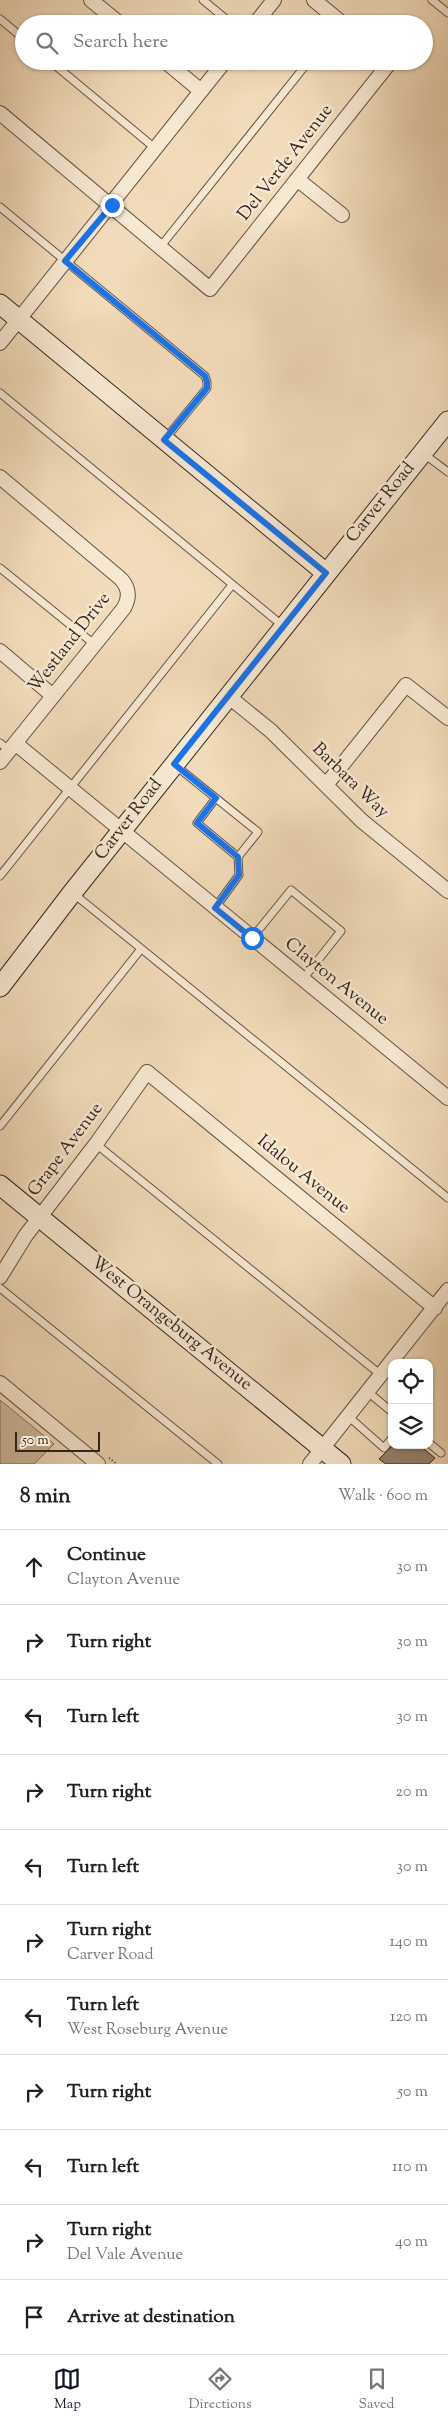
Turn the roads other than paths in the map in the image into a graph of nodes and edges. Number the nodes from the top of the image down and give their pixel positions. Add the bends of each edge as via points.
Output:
1 (91, 0) edge
2 (204, 0) edge
3 (274, 0) edge
4 (314, 0) edge
5 (432, 0) edge
6 (448, 13) edge
7 (109, 15) edge
8 (222, 15) edge
9 (262, 15) edge
10 (332, 15) edge
11 (0, 19) edge
12 (15, 32) edge
13 (61, 70) edge
14 (176, 70) edge
15 (218, 70) edge
16 (301, 70) edge
17 (384, 70) edge
18 (201, 91) junction
19 (0, 113) edge
20 (156, 148) junction
21 (297, 179) junction
22 (112, 205) junction
23 (0, 207) edge
24 (342, 215) dead end
25 (161, 246) junction
26 (65, 261) junction
27 (0, 304) edge
28 (19, 320) junction
29 (0, 343) edge
30 (0, 393) edge
31 (448, 420) edge
32 (164, 440) junction
33 (422, 453) junction
34 (448, 472) edge
35 (0, 477) edge
36 (0, 568) edge
37 (326, 573) junction
38 (232, 585) junction
39 (283, 627) junction
40 (94, 644) junction
41 (0, 651) edge
42 (53, 696) junction
43 (228, 696) junction
44 (448, 718) edge
45 (8, 745) edge
46 (0, 762) edge
47 (174, 764) junction
48 (326, 785) junction
49 (71, 789) junction
50 (216, 798) junction
51 (121, 831) junction
52 (238, 857) junction
53 (0, 876) edge
54 (448, 891) edge
55 (72, 893) junction
56 (215, 908) junction
57 (252, 938) junction
58 (141, 949) junction
59 (303, 979) junction
60 (0, 987) edge
61 (147, 1072) joint
62 (446, 1092) edge
63 (0, 1126) edge
64 (96, 1144) junction
65 (0, 1185) edge
66 (448, 1198) edge
67 (40, 1217) junction
68 (0, 1277) edge
69 (0, 1288) edge
70 (448, 1290) edge
71 (435, 1308) junction
72 (381, 1375) junction
73 (0, 1383) edge
74 (368, 1392) junction
75 (388, 1409) edge
76 (348, 1416) junction
77 (388, 1443) edge
78 (433, 1446) edge
79 (323, 1449) junction
80 (441, 1453) dead end
81 (98, 1464) edge
82 (218, 1464) edge
83 (310, 1464) edge
84 (341, 1464) edge

1 - 7 street
2 - 8 lane
3 - 9 street
4 - 10 street
5 - 6 lane
11 - 12 lane
13 - 20 lane
14 - 18 street
15 - 18 street
16 - 25 lane
17 - 21 street, Del Verde Avenue
18 - 20 street
19 - 22 street
20 - 22 street
21 - 24 street
21 - 25 street, Del Verde Avenue via 210,289
22 - 25 street
22 - 26 street
23 - 26 lane
26 - 28 street
26 - 32 lane via 205,376 207,388
27 - 28 street
28 - 29 street
28 - 32 street
30 - 38 lane
31 - 33 street, Carver Road
32 - 37 street
33 - 34 lane
33 - 37 street, Carver Road
35 - 40 street, Westland Drive via 121,578 128,592 124,608
36 - 40 lane
37 - 39 street, Carver Road
38 - 39 lane
38 - 49 lane
39 - 43 street, Carver Road
40 - 42 street, Westland Drive
41 - 42 street
42 - 45 street, Westland Drive
43 - 47 street, Carver Road
43 - 48 street, Barbara Way via 271,731
44 - 48 street via 406,684
45 - 46 street, Westland Drive
45 - 49 street, Clayton Avenue
47 - 50 lane
47 - 51 street, Carver Road
48 - 54 street, Barbara Way via 362,821
49 - 51 street, Clayton Avenue
49 - 53 lane
50 - 52 lane via 197,823
50 - 52 lane via 258,832
51 - 55 street, Carver Road
51 - 56 street, Clayton Avenue
52 - 56 lane via 239,875
55 - 58 lane
55 - 60 street, Carver Road
56 - 57 street, Clayton Avenue
57 - 59 street, Clayton Avenue
57 - 59 lane via 291,890 341,931
58 - 63 lane
58 - 66 lane
59 - 62 street, Clayton Avenue
61 - 64 street, Grape Avenue
61 - 71 street, Idalou Avenue
64 - 67 street, Grape Avenue
64 - 72 lane
65 - 67 street, West Orangeburg Avenue
67 - 68 street, Grape Avenue
67 - 79 street, West Orangeburg Avenue
69 - 82 lane
70 - 71 street
71 - 72 street
72 - 74 street
73 - 81 street
74 - 75 lane
74 - 76 street
76 - 77 lane via 384,1448
76 - 79 street
78 - 80 lane
79 - 83 street
79 - 84 street, West Orangeburg Avenue

